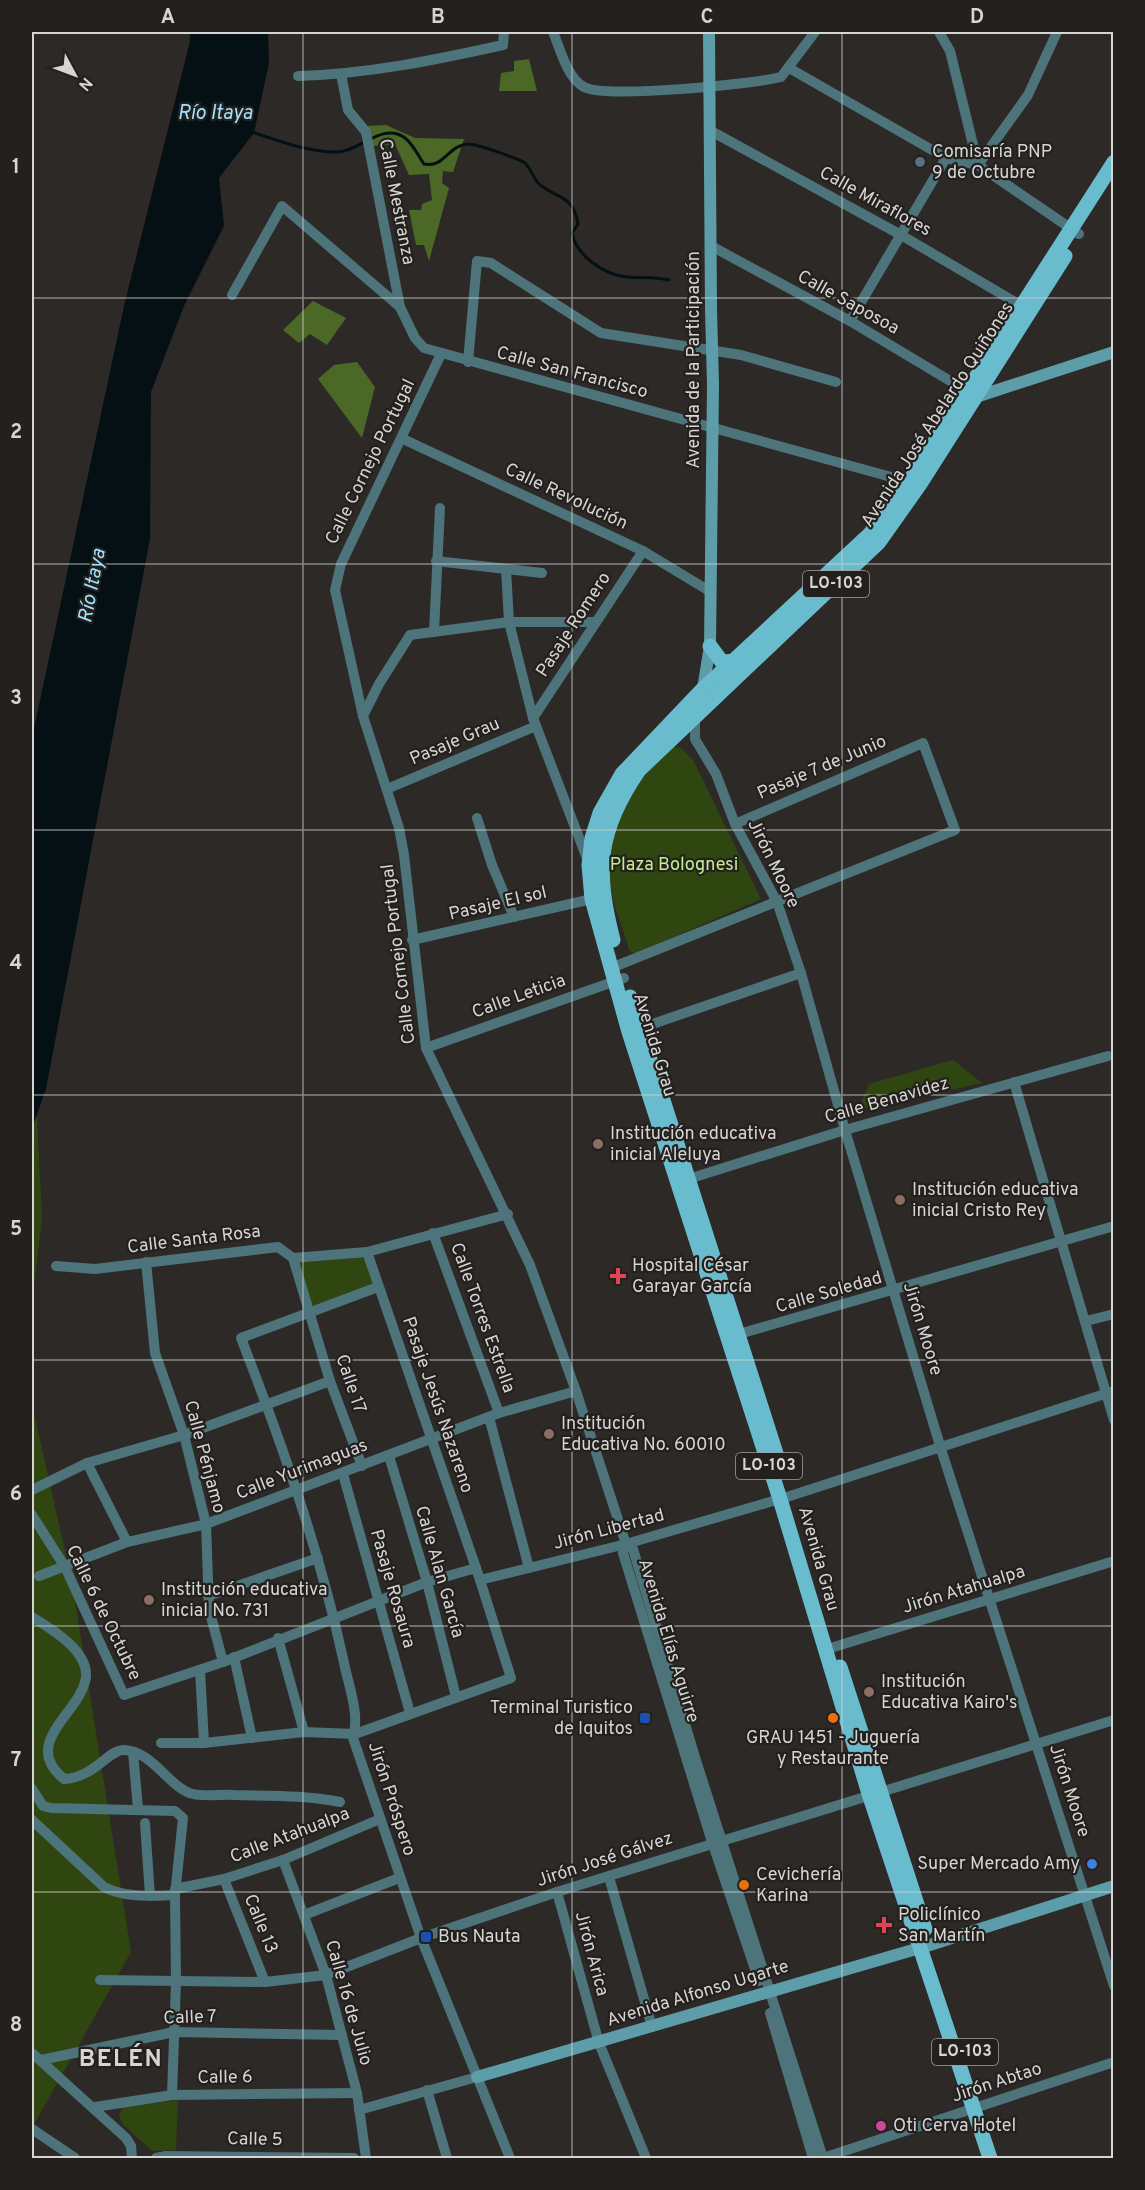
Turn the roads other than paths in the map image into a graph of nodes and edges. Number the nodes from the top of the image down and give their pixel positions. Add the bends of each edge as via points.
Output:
1 (504, 32) edge
2 (553, 32) edge
3 (709, 32) edge
4 (815, 32) edge
5 (939, 32) edge
6 (1057, 32) edge
7 (789, 68) junction
8 (341, 74) junction
9 (298, 76) dead end
10 (710, 87) junction
11 (711, 131) junction
12 (946, 158) junction
13 (1113, 162) edge
14 (978, 165) junction
15 (1113, 180) edge
16 (1075, 231) junction
17 (901, 235) junction
18 (711, 246) junction
19 (232, 295) dead end
20 (400, 307) junction
21 (1025, 309) junction
22 (850, 321) junction
23 (1113, 352) edge
24 (441, 354) junction
25 (468, 362) junction
26 (836, 382) dead end
27 (972, 394) junction
28 (712, 429) junction
29 (403, 439) junction
30 (914, 483) junction
31 (440, 508) dead end
32 (643, 551) junction
33 (436, 561) junction
34 (506, 569) junction
35 (542, 573) dead end
36 (711, 592) junction
37 (509, 622) junction
38 (594, 622) junction
39 (434, 632) junction
40 (710, 646) junction
41 (737, 661) junction
42 (704, 688) junction
43 (695, 715) junction
44 (363, 716) junction
45 (535, 722) junction
46 (622, 774) joint
47 (387, 789) junction
48 (477, 818) dead end
49 (735, 824) junction
50 (955, 830) joint
51 (589, 865) junction
52 (591, 899) junction
53 (777, 902) junction
54 (514, 917) junction
55 (412, 940) junction
56 (617, 973) junction
57 (801, 974) junction
58 (634, 1030) junction
59 (426, 1048) junction
60 (1108, 1056) dead end
61 (1014, 1082) junction
62 (845, 1130) junction
63 (682, 1182) junction
64 (508, 1214) junction
65 (1113, 1226) edge
66 (433, 1233) junction
67 (1061, 1243) junction
68 (367, 1252) junction
69 (293, 1258) junction
70 (146, 1262) junction
71 (56, 1266) dead end
72 (378, 1287) junction
73 (893, 1292) junction
74 (309, 1313) junction
75 (1113, 1314) edge
76 (1086, 1322) junction
77 (731, 1336) junction
78 (330, 1381) junction
79 (576, 1391) junction
80 (1109, 1393) edge
81 (267, 1405) junction
82 (494, 1415) junction
83 (1113, 1420) edge
84 (184, 1435) junction
85 (432, 1438) junction
86 (941, 1449) junction
87 (389, 1456) junction
88 (87, 1463) junction
89 (362, 1466) junction
90 (343, 1474) junction
91 (32, 1490) edge
92 (298, 1491) junction
93 (785, 1498) junction
94 (32, 1515) edge
95 (206, 1524) junction
96 (127, 1542) junction
97 (626, 1544) junction
98 (318, 1558) junction
99 (1113, 1561) edge
100 (66, 1567) junction
101 (476, 1568) junction
102 (529, 1568) junction
103 (39, 1576) dead end
104 (480, 1580) junction
105 (427, 1582) junction
106 (208, 1596) junction
107 (990, 1598) junction
108 (377, 1600) junction
109 (32, 1617) edge
110 (334, 1618) junction
111 (278, 1638) junction
112 (829, 1649) junction
113 (234, 1657) junction
114 (223, 1662) junction
115 (200, 1670) junction
116 (456, 1697) junction
117 (410, 1713) junction
118 (1113, 1720) edge
119 (304, 1732) junction
120 (354, 1734) junction
121 (252, 1738) junction
122 (161, 1743) dead end
123 (204, 1743) junction
124 (1036, 1744) junction
125 (133, 1752) junction
126 (32, 1789) edge
127 (876, 1795) junction
128 (340, 1802) dead end
129 (138, 1809) junction
130 (380, 1819) junction
131 (32, 1820) edge
132 (145, 1822) dead end
133 (717, 1841) junction
134 (283, 1860) junction
135 (609, 1877) junction
136 (224, 1878) junction
137 (399, 1878) junction
138 (1113, 1886) edge
139 (175, 1892) junction
140 (557, 1892) junction
141 (1113, 1895) edge
142 (150, 1896) junction
143 (1087, 1899) junction
144 (304, 1915) junction
145 (421, 1938) junction
146 (925, 1946) junction
147 (326, 1975) junction
148 (100, 1980) dead end
149 (176, 1982) junction
150 (265, 1982) junction
151 (1113, 1986) edge
152 (767, 1992) junction
153 (652, 2027) junction
154 (174, 2032) junction
155 (342, 2035) junction
156 (599, 2043) junction
157 (32, 2053) edge
158 (41, 2060) junction
159 (1113, 2062) edge
160 (477, 2077) junction
161 (427, 2090) junction
162 (357, 2093) junction
163 (172, 2095) junction
164 (978, 2106) junction
165 (95, 2107) junction
166 (359, 2110) junction
167 (32, 2129) edge
168 (75, 2158) edge
169 (132, 2158) edge
170 (163, 2158) edge
171 (354, 2158) edge
172 (366, 2158) edge
173 (447, 2158) edge
174 (510, 2158) edge
175 (646, 2158) edge
176 (813, 2158) edge
177 (823, 2158) edge
178 (990, 2158) edge
179 (1000, 2158) edge

1 - 8 street via 503,45 421,63
2 - 10 street via 570,70 584,87 605,91
3 - 10 main road, Avenida de la Participación
4 - 7 street
5 - 14 street via 950,51
6 - 14 street via 1028,94
7 - 10 street via 768,80
7 - 12 street
8 - 9 street
8 - 20 street, Calle Mestranza via 348,110 366,132
10 - 11 main road, Avenida de la Participación
11 - 17 street, Calle Miraflores
11 - 18 main road, Avenida de la Participación
12 - 14 street
12 - 17 street
13 - 16 main road, Avenida José Abelardo Quiñones / LO-103
14 - 16 street
15 - 16 main road, Avenida José Abelardo Quiñones / LO-103
16 - 21 main road, Avenida José Abelardo Quiñones / LO-103
17 - 21 street, Calle Miraflores
17 - 22 street
18 - 22 street, Calle Saposoa
18 - 28 main road, Avenida de la Participación, bridge
19 - 20 street, Calle San Francisco via 282,206
20 - 24 street, Calle San Francisco via 415,338 424,348
21 - 27 main road, Avenida José Abelardo Quiñones / LO-103
22 - 27 street, Calle Saposoa
23 - 27 main road
24 - 25 street, Calle San Francisco
24 - 29 street, Calle Cornejo Portugal
25 - 26 street via 477,261 491,264 601,333 741,355
25 - 28 street, Calle San Francisco
27 - 30 main road, Avenida José Abelardo Quiñones / LO-103
28 - 30 street, Calle San Francisco
28 - 36 main road, Avenida de la Participación
29 - 32 street, Calle Revolución
29 - 44 street, Calle Cornejo Portugal via 336,578 335,590
30 - 41 main road, Avenida José Abelardo Quiñones / LO-103 via 870,534
30 - 43 main road, Avenida José Abelardo Quiñones / LO-103 via 879,542
31 - 33 street
32 - 36 street, Calle Revolución
32 - 38 street, Pasaje Romero
33 - 34 street
33 - 39 street
34 - 35 street
34 - 37 street, Avenida Grau
36 - 40 main road, Avenida de la Participación
37 - 38 street
37 - 39 street
37 - 45 street, Avenida Grau
38 - 45 street, Pasaje Romero
39 - 44 street via 406,639
40 - 41 main road via 722,662
40 - 42 main road, Avenida de la Participación
41 - 42 main road, Avenida José Abelardo Quiñones / LO-103
42 - 43 street, Jirón Moore
42 - 46 main road, Avenida José Abelardo Quiñones / LO-103
43 - 49 street, Jirón Moore via 695,739 721,786
43 - 56 main road, Avenida José Abelardo Quiñones / LO-103 via 639,770 623,793 602,846 601,875
44 - 47 street, Calle Cornejo Portugal
45 - 47 street, Pasaje Grau
45 - 51 street, Avenida Grau
46 - 51 main road, Avenida Grau / LO-103 via 600,813
47 - 55 street, Calle Cornejo Portugal via 404,855
48 - 54 street
49 - 50 street, Pasaje 7 de Junio via 923,743
49 - 53 street, Jirón Moore
50 - 53 street, Calle Leticia
51 - 52 main road, Avenida Grau / LO-103
52 - 54 street, Pasaje El sol
52 - 56 main road, Avenida Grau / LO-103
53 - 56 street, Calle Leticia
53 - 57 street, Jirón Moore
54 - 55 street, Pasaje El sol
55 - 59 street, Calle Cornejo Portugal
56 - 58 main road, Avenida Grau / LO-103
56 - 59 street, Calle Leticia
57 - 58 street
57 - 62 street, Jirón Moore
58 - 63 main road, Avenida Grau / LO-103
59 - 64 street, Calle Cornejo Portugal
60 - 61 street, Calle Benavidez
61 - 62 street, Calle Benavidez
61 - 67 street
62 - 63 street, Calle Benavidez
62 - 73 street, Jirón Moore
63 - 77 main road, Avenida Grau / LO-103
64 - 66 street, Calle Santa Rosa
64 - 79 street, Calle Cornejo Portugal
65 - 67 street, Calle Soledad
66 - 68 street, Calle Santa Rosa
66 - 82 street, Calle Torres Estrella via 483,1364
67 - 73 street, Calle Soledad
67 - 76 street
68 - 69 street, Calle Santa Rosa
68 - 72 street, Pasaje Jesús Nazareno
69 - 70 street, Calle Santa Rosa via 278,1247
69 - 74 street, Calle 17
70 - 71 street, Calle Santa Rosa via 95,1269
70 - 84 street, Calle Pénjamo via 155,1353
72 - 74 street
72 - 85 street, Pasaje Jesús Nazareno
73 - 77 street, Calle Soledad
73 - 86 street, Jirón Moore
74 - 78 street, Calle 17
74 - 81 street, Jirón Próspero via 241,1338
75 - 76 street
76 - 80 street
77 - 93 main road, Avenida Grau / LO-103
78 - 81 street
78 - 89 street, Calle 17
79 - 82 street, Calle Yurimaguas
79 - 97 street, Calle Cornejo Portugal
80 - 83 street
80 - 86 street, Jirón Libertad
81 - 84 street
81 - 92 street, Jirón Próspero
82 - 85 street, Calle Yurimaguas
82 - 102 street, Calle Torres Estrella
84 - 88 street
84 - 95 street, Calle Pénjamo
85 - 87 street, Calle Yurimaguas
85 - 101 street, Pasaje Jesús Nazareno
86 - 93 street, Jirón Libertad
86 - 107 street, Jirón Moore
87 - 89 street, Calle Yurimaguas
87 - 105 street, Calle Alan García
88 - 91 street
88 - 96 street
89 - 90 street, Calle Yurimaguas
90 - 92 street, Calle Yurimaguas
90 - 108 street, Pasaje Rosaura
92 - 95 street, Calle Yurimaguas
92 - 98 street, Jirón Próspero
93 - 97 street, Jirón Libertad
93 - 112 main road, Avenida Grau / LO-103
94 - 100 street, Calle 6 de Octubre
95 - 96 street, Calle Yurimaguas
95 - 106 street, Calle Pénjamo
96 - 100 street, Calle Yurimaguas
97 - 102 street, Jirón Libertad
97 - 133 street, Avenida Elías Aguirre via 633,1549 673,1702
98 - 106 street
98 - 110 street, Jirón Próspero
99 - 107 street, Jirón Atahualpa
100 - 103 street, Calle Yurimaguas
100 - 115 street, Calle 6 de Octubre via 124,1695
101 - 104 street
101 - 105 street
102 - 104 street, Jirón Libertad
104 - 116 street via 511,1678
105 - 108 street
105 - 116 street, Calle Alan García
106 - 114 street, Calle Pénjamo
107 - 112 street, Jirón Atahualpa
107 - 124 street, Jirón Moore
108 - 110 street
108 - 117 street, Pasaje Rosaura
109 - 125 street via 70,1645 82,1662 86,1677 51,1736 49,1752 55,1772 64,1779 78,1779 93,1772 116,1751
110 - 111 street
110 - 120 street, Jirón Próspero via 357,1720
111 - 113 street
111 - 119 street
112 - 127 main road, Avenida Grau / LO-103
113 - 114 street
113 - 121 street
114 - 115 street
115 - 123 street
116 - 117 street
117 - 120 street
118 - 124 street, Jirón José Gálvez
119 - 120 street
119 - 121 street
120 - 130 street, Jirón Próspero
121 - 123 street
122 - 123 street
124 - 127 street, Jirón José Gálvez
124 - 143 street, Jirón Moore
125 - 128 street via 192,1794 313,1797
125 - 129 street
126 - 129 street via 43,1806 51,1808
127 - 133 street, Jirón José Gálvez
127 - 146 main road, Avenida Grau / LO-103
129 - 139 street via 180,1812 183,1818
130 - 134 street, Calle Atahualpa
130 - 137 street, Jirón Próspero
131 - 142 street, Calle Atahualpa via 104,1887 115,1893
132 - 142 street
133 - 135 street, Jirón José Gálvez
133 - 152 street, Avenida Elías Aguirre
134 - 136 street, Calle Atahualpa
134 - 144 street, Calle 16 de Julio
135 - 140 street, Jirón José Gálvez
135 - 153 street
136 - 139 street, Calle Atahualpa
136 - 150 street, Calle 13
137 - 144 street
137 - 145 street, Jirón Próspero
138 - 143 main road, Avenida Alfonso Ugarte
139 - 142 street, Calle Atahualpa
139 - 149 street
140 - 145 street, Jirón José Gálvez
140 - 156 street, Jirón Arica
141 - 143 main road, Avenida Alfonso Ugarte
143 - 146 main road, Avenida Alfonso Ugarte via 954,1945
143 - 151 street, Jirón Moore
144 - 147 street, Calle 16 de Julio
145 - 147 street, Jirón José Gálvez
145 - 160 street, Jirón Próspero
146 - 152 main road, Avenida Alfonso Ugarte
146 - 164 main road, Avenida Grau / LO-103
147 - 150 street, Jirón José Gálvez
147 - 155 street, Calle 16 de Julio
148 - 149 street, Jirón José Gálvez
149 - 150 street, Jirón José Gálvez
149 - 154 street
152 - 153 main road, Avenida Alfonso Ugarte
152 - 176 street, Avenida Elías Aguirre
152 - 177 street, Avenida Elías Aguirre
153 - 156 main road, Avenida Alfonso Ugarte
154 - 155 street, Calle 7
154 - 158 street, Calle 7
154 - 163 street
155 - 162 street, Calle 16 de Julio
156 - 160 main road, Avenida Alfonso Ugarte
156 - 175 street, Jirón Arica
157 - 158 street
158 - 165 street
159 - 164 street, Jirón Abtao
160 - 161 street
160 - 174 street, Jirón Próspero
161 - 166 street
161 - 173 street
162 - 163 street, Calle 6
162 - 166 street, Calle 16 de Julio
163 - 165 street, Calle 6
164 - 177 street, Jirón Abtao
164 - 178 main road, Avenida Grau / LO-103
164 - 179 main road, Avenida Grau / LO-103
165 - 169 street via 126,2138
166 - 172 street, Calle 16 de Julio
167 - 168 street
170 - 171 street, Calle 5

